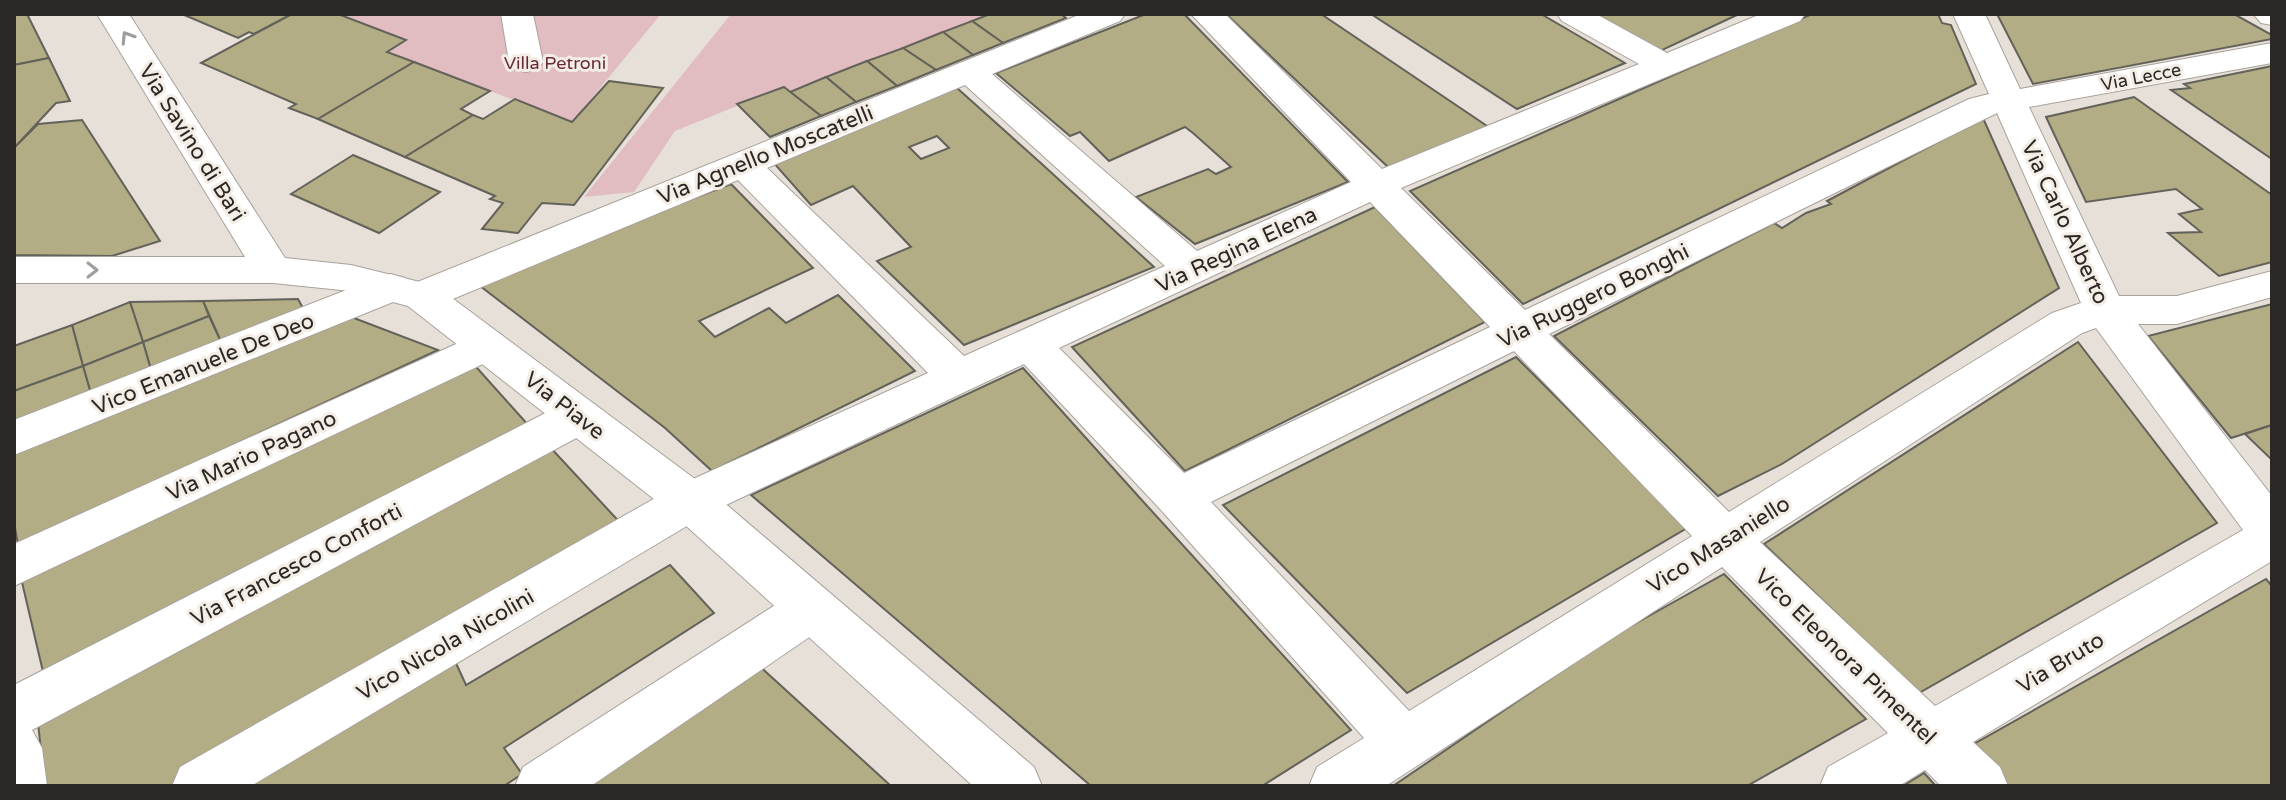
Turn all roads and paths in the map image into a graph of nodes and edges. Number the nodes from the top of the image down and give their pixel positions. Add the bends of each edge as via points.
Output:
1 (113, 14) edge
2 (517, 14) edge
3 (1109, 14) edge
4 (1207, 14) edge
5 (1573, 14) edge
6 (1789, 14) edge
7 (1969, 14) edge
8 (2272, 53) edge
9 (526, 62) dead end
10 (1665, 65) junction
11 (969, 71) junction
12 (2010, 102) junction
13 (741, 163) junction
14 (1375, 185) junction
15 (1193, 269) junction
16 (14, 270) edge
17 (273, 270) junction
18 (2272, 284) edge
19 (406, 292) junction
20 (2105, 310) junction
21 (1519, 331) junction
22 (1030, 344) junction
23 (487, 345) junction
24 (959, 377) junction
25 (579, 416) junction
26 (14, 438) edge
27 (1178, 497) junction
28 (690, 501) junction
29 (2272, 535) edge
30 (1725, 539) junction
31 (14, 566) edge
32 (812, 608) junction
33 (14, 712) edge
34 (1932, 738) junction
35 (1404, 744) junction
36 (14, 748) edge
37 (19, 786) edge
38 (200, 786) edge
39 (543, 786) edge
40 (1014, 786) edge
41 (1337, 786) edge
42 (1848, 786) edge
43 (1980, 786) edge

17 -> 1 street, Via Savino di Bari
2 - 9 street
3 - 11 street, Via Agnello Moscatelli
4 - 14 street, Vico Eleonora Pimentel
5 - 10 street
6 - 10 street, Via Regina Elena
7 - 12 street, Via Carlo Alberto
8 - 12 street, Via Lecce
10 - 14 street, Via Regina Elena
11 - 13 street, Via Agnello Moscatelli
11 - 15 street
12 - 20 street, Via Carlo Alberto
12 - 21 street, Via Ruggero Bonghi via 1981,106
13 - 19 street, Via Agnello Moscatelli
13 - 24 street
14 - 15 street, Via Regina Elena
14 - 21 street, Vico Eleonora Pimentel
15 - 22 street, Via Regina Elena
16 -> 17 street, Via Piave
17 - 19 street, Via Piave via 351,278
18 - 20 street, Vico Masaniello via 2177,310
19 - 23 street, Via Piave
19 - 26 street, Vico Emanuele De Deo
20 - 29 street, Via Carlo Alberto
20 - 30 street, Vico Masaniello via 2067,323
21 - 27 street, Via Ruggero Bonghi
21 - 30 street, Vico Eleonora Pimentel
22 - 24 street, Via Regina Elena
22 - 27 street
23 - 25 street, Via Piave
23 - 31 street, Via Mario Pagano
24 - 28 street, Via Regina Elena
25 - 28 street, Via Piave
25 - 33 street, Via Francesco Conforti
27 - 35 street
28 - 32 street, Via Piave
28 - 38 street, Vico Nicola Nicolini
29 - 34 street, Via Bruto
30 - 34 street, Vico Eleonora Pimentel
30 - 35 street, Vico Masaniello
32 - 39 street
32 - 40 street, Via Piave
34 - 42 street, Via Bruto
34 - 43 street, Vico Eleonora Pimentel
35 - 41 street, Vico Masaniello
36 - 37 street

